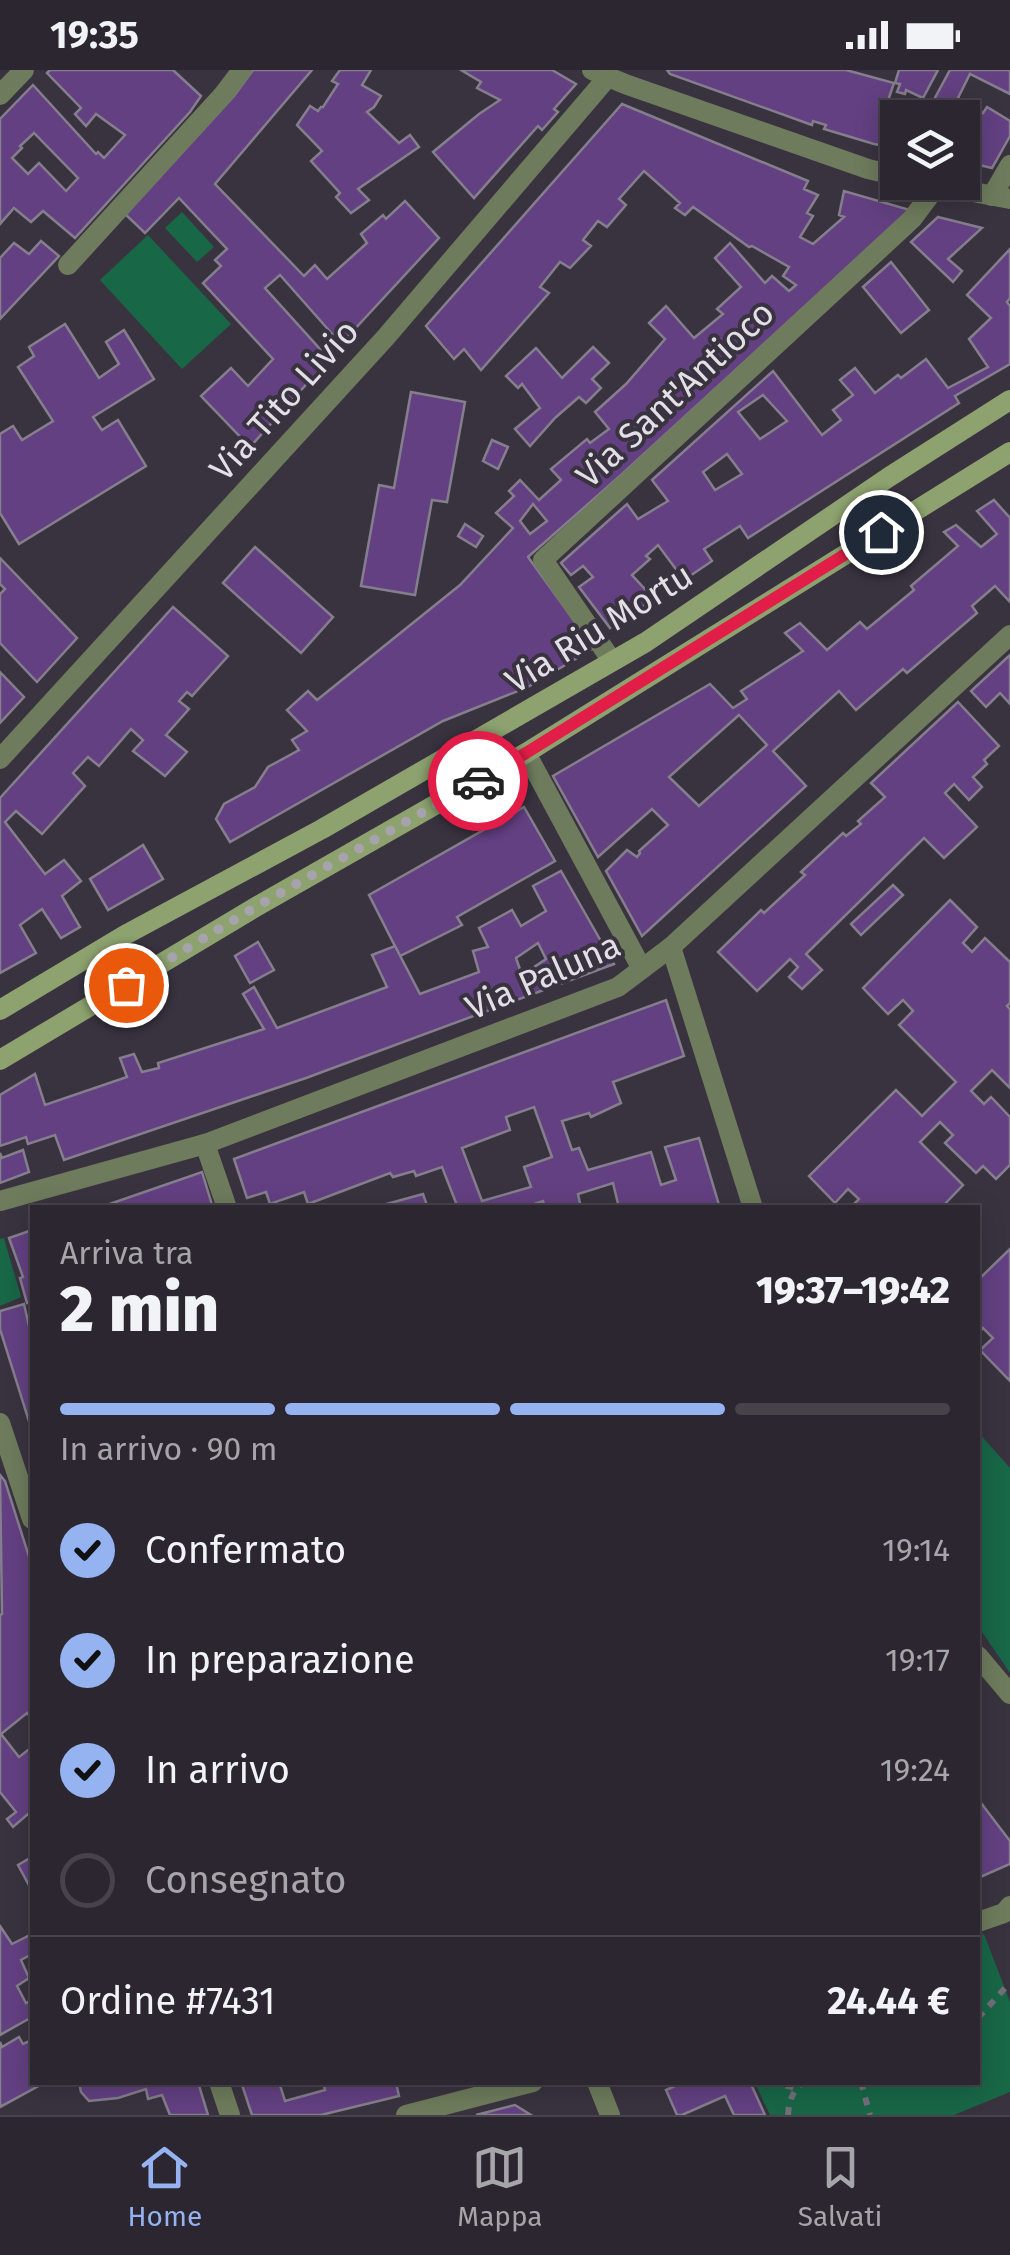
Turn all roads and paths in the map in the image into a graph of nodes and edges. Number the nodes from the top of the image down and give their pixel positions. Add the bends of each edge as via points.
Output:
1 (24, 70) edge
2 (242, 70) edge
3 (614, 76) edge
4 (0, 94) edge
5 (1010, 165) edge
6 (880, 171) edge
7 (1001, 197) edge
8 (921, 200) edge
9 (68, 265) dead end
10 (1010, 400) edge
11 (1010, 452) edge
12 (1010, 635) edge
13 (612, 661) junction
14 (526, 753) junction
15 (0, 759) edge
16 (671, 947) junction
17 (642, 969) junction
18 (0, 1010) edge
19 (0, 1060) edge
20 (205, 1144) junction
21 (0, 1201) edge
22 (226, 1205) edge
23 (751, 1205) edge
24 (0, 1424) edge
25 (30, 1513) edge
26 (980, 1658) edge
27 (1010, 1694) edge
28 (1008, 1916) edge
29 (980, 1922) edge
30 (1006, 1986) dead end
31 (980, 2016) edge
32 (220, 2085) edge
33 (521, 2085) edge
34 (598, 2085) edge
35 (783, 2085) edge
36 (800, 2085) edge
37 (862, 2085) edge
38 (796, 2088) junction
39 (230, 2115) edge
40 (406, 2115) edge
41 (610, 2115) edge
42 (788, 2115) edge
43 (870, 2115) edge

1 - 4 street
2 - 9 street
3 - 6 street
3 - 15 street, Via Tito Livio
5 - 7 street
8 - 13 street, Via Sant'Antioco via 912,219 543,560
10 - 13 main road, Via Riu Mortu
11 - 14 main road, Via Riu Mortu
12 - 16 street, Via Paluna
13 - 18 main road, Via Riu Mortu
14 - 17 street
14 - 19 main road, Via Riu Mortu
16 - 17 street, Via Paluna
16 - 23 street
17 - 20 street, Via Paluna via 618,987
20 - 21 street, Via Paluna
20 - 22 street
24 - 25 street
26 - 27 street
28 - 29 street
30 - 31 path
32 - 39 street
33 - 40 street
34 - 41 street
35 - 38 path
36 - 38 path
37 - 43 path
38 - 42 path

